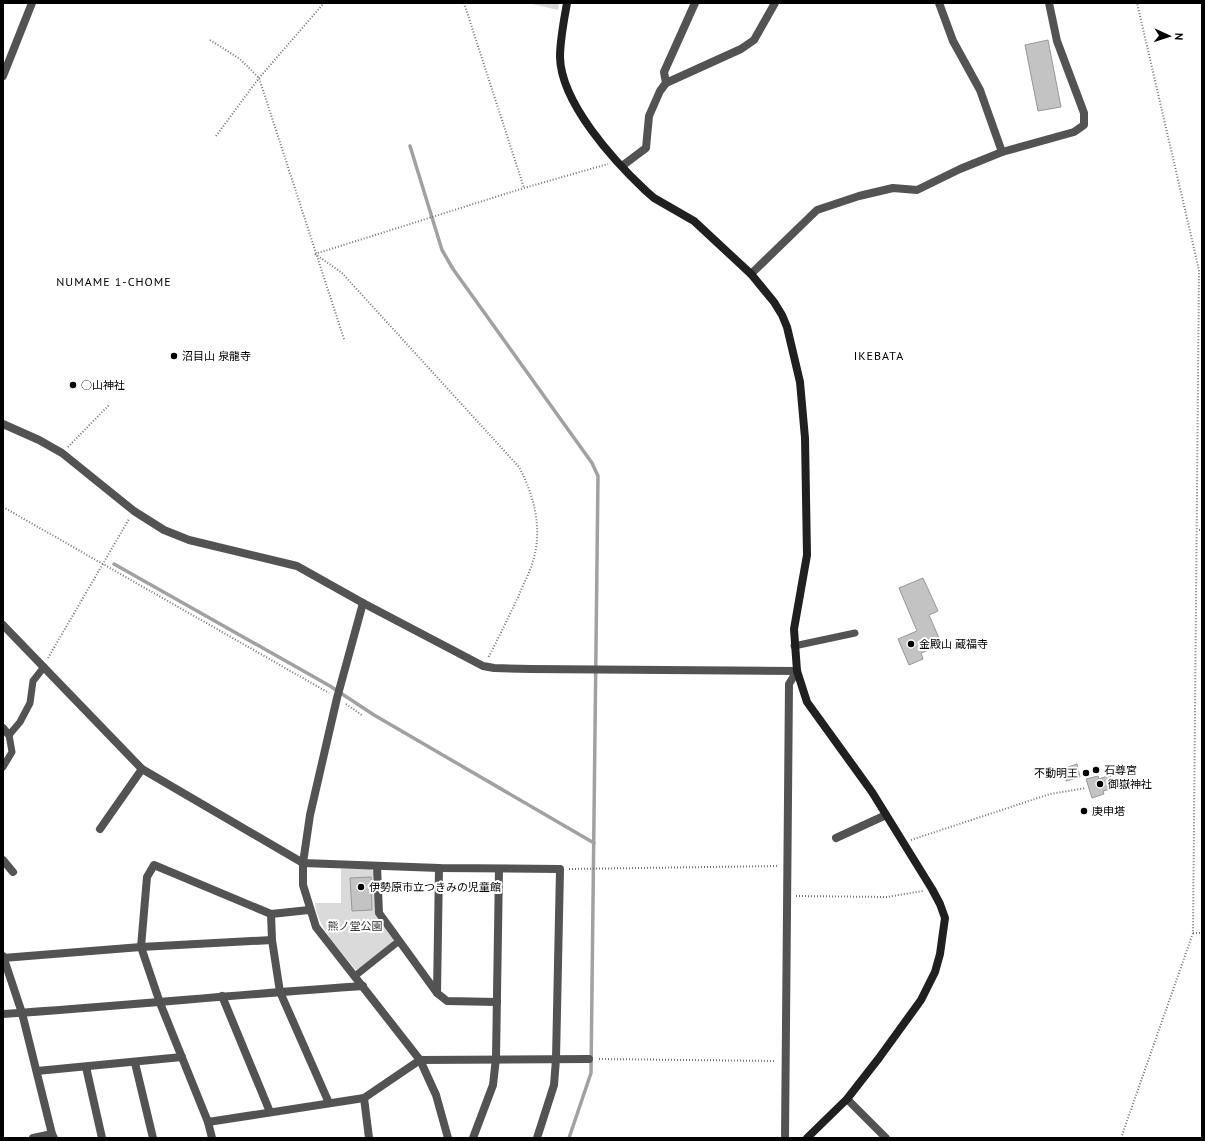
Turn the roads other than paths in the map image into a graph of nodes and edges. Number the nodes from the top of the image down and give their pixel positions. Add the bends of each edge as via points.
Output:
1 (32, 3) edge
2 (567, 3) edge
3 (695, 3) edge
4 (775, 3) edge
5 (939, 3) edge
6 (1049, 3) edge
7 (3, 76) edge
8 (666, 83) junction
9 (1002, 152) junction
10 (620, 164) junction
11 (751, 274) junction
12 (3, 424) edge
13 (363, 603) junction
14 (3, 625) edge
15 (855, 634) dead end
16 (794, 646) junction
17 (44, 667) junction
18 (797, 671) junction
19 (3, 728) edge
20 (9, 735) junction
21 (3, 767) edge
22 (142, 769) junction
23 (886, 815) junction
24 (100, 829) dead end
25 (836, 838) dead end
26 (3, 860) edge
27 (303, 863) junction
28 (377, 866) junction
29 (439, 868) junction
30 (499, 869) junction
31 (13, 872) dead end
32 (309, 910) junction
33 (270, 914) junction
34 (272, 940) junction
35 (399, 942) junction
36 (141, 947) junction
37 (4, 957) edge
38 (355, 976) junction
39 (363, 986) junction
40 (280, 992) junction
41 (437, 993) junction
42 (222, 996) junction
43 (497, 1002) junction
44 (160, 1003) junction
45 (22, 1013) junction
46 (3, 1014) edge
47 (182, 1057) junction
48 (496, 1058) junction
49 (556, 1059) junction
50 (589, 1059) road end
51 (420, 1060) junction
52 (135, 1063) junction
53 (86, 1067) junction
54 (37, 1071) junction
55 (364, 1098) junction
56 (847, 1099) junction
57 (329, 1103) junction
58 (270, 1112) junction
59 (208, 1122) junction
60 (53, 1136) edge
61 (33, 1138) edge
62 (102, 1138) edge
63 (153, 1138) edge
64 (212, 1138) edge
65 (369, 1138) edge
66 (448, 1138) edge
67 (473, 1138) edge
68 (537, 1138) edge
69 (785, 1138) edge
70 (807, 1138) edge
71 (886, 1138) edge

1 - 7 street
2 - 10 street via 560,58 566,84 586,123
3 - 8 street via 664,72
4 - 8 street via 754,40 741,50
5 - 9 street via 953,41 980,90
6 - 9 street via 1057,41 1084,113 1084,125 1074,132
8 - 10 street via 649,116 646,148
9 - 11 street via 916,190 894,188 859,196 818,210
10 - 11 street via 654,198 694,221
11 - 16 street via 774,302 787,327 800,382 807,555 799,594
12 - 13 street via 62,453 134,511 164,530 188,540 297,566
13 - 18 street via 483,666 494,668
13 - 27 street via 337,698 310,816
14 - 17 street
15 - 16 lane
16 - 18 street
17 - 20 lane via 33,681 30,703 20,722
17 - 22 street
18 - 23 street via 807,702
18 - 69 street via 789,684
19 - 20 street
20 - 21 lane via 12,752
22 - 24 street
22 - 27 street
23 - 25 street
23 - 56 street via 932,889 945,918 935,972 921,1000
26 - 31 street
27 - 28 street
27 - 32 street via 302,885
28 - 29 street
28 - 35 street via 379,913
29 - 30 street
29 - 41 street
30 - 43 street
30 - 49 street via 560,869
32 - 33 street
32 - 38 street via 316,926
33 - 34 street
33 - 36 street via 154,866 147,877
34 - 36 street
34 - 40 street
35 - 38 lane
35 - 41 street
36 - 37 street
36 - 44 street
37 - 45 street
38 - 39 street
39 - 40 street
39 - 51 street
40 - 42 street
40 - 57 street
41 - 43 street via 447,1001
42 - 44 street
42 - 58 street
43 - 48 street
44 - 45 street
44 - 47 street
45 - 46 street
45 - 54 street
47 - 52 street
47 - 59 street
48 - 49 street
48 - 51 street
48 - 67 street via 493,1085
49 - 50 street
49 - 68 street via 554,1085
51 - 55 street
51 - 66 street via 436,1095
52 - 53 street
52 - 63 street
53 - 54 street
53 - 62 street
54 - 60 street
55 - 57 street
55 - 65 street
56 - 70 street
56 - 71 street
57 - 58 street
58 - 59 street
59 - 64 street
60 - 61 street

